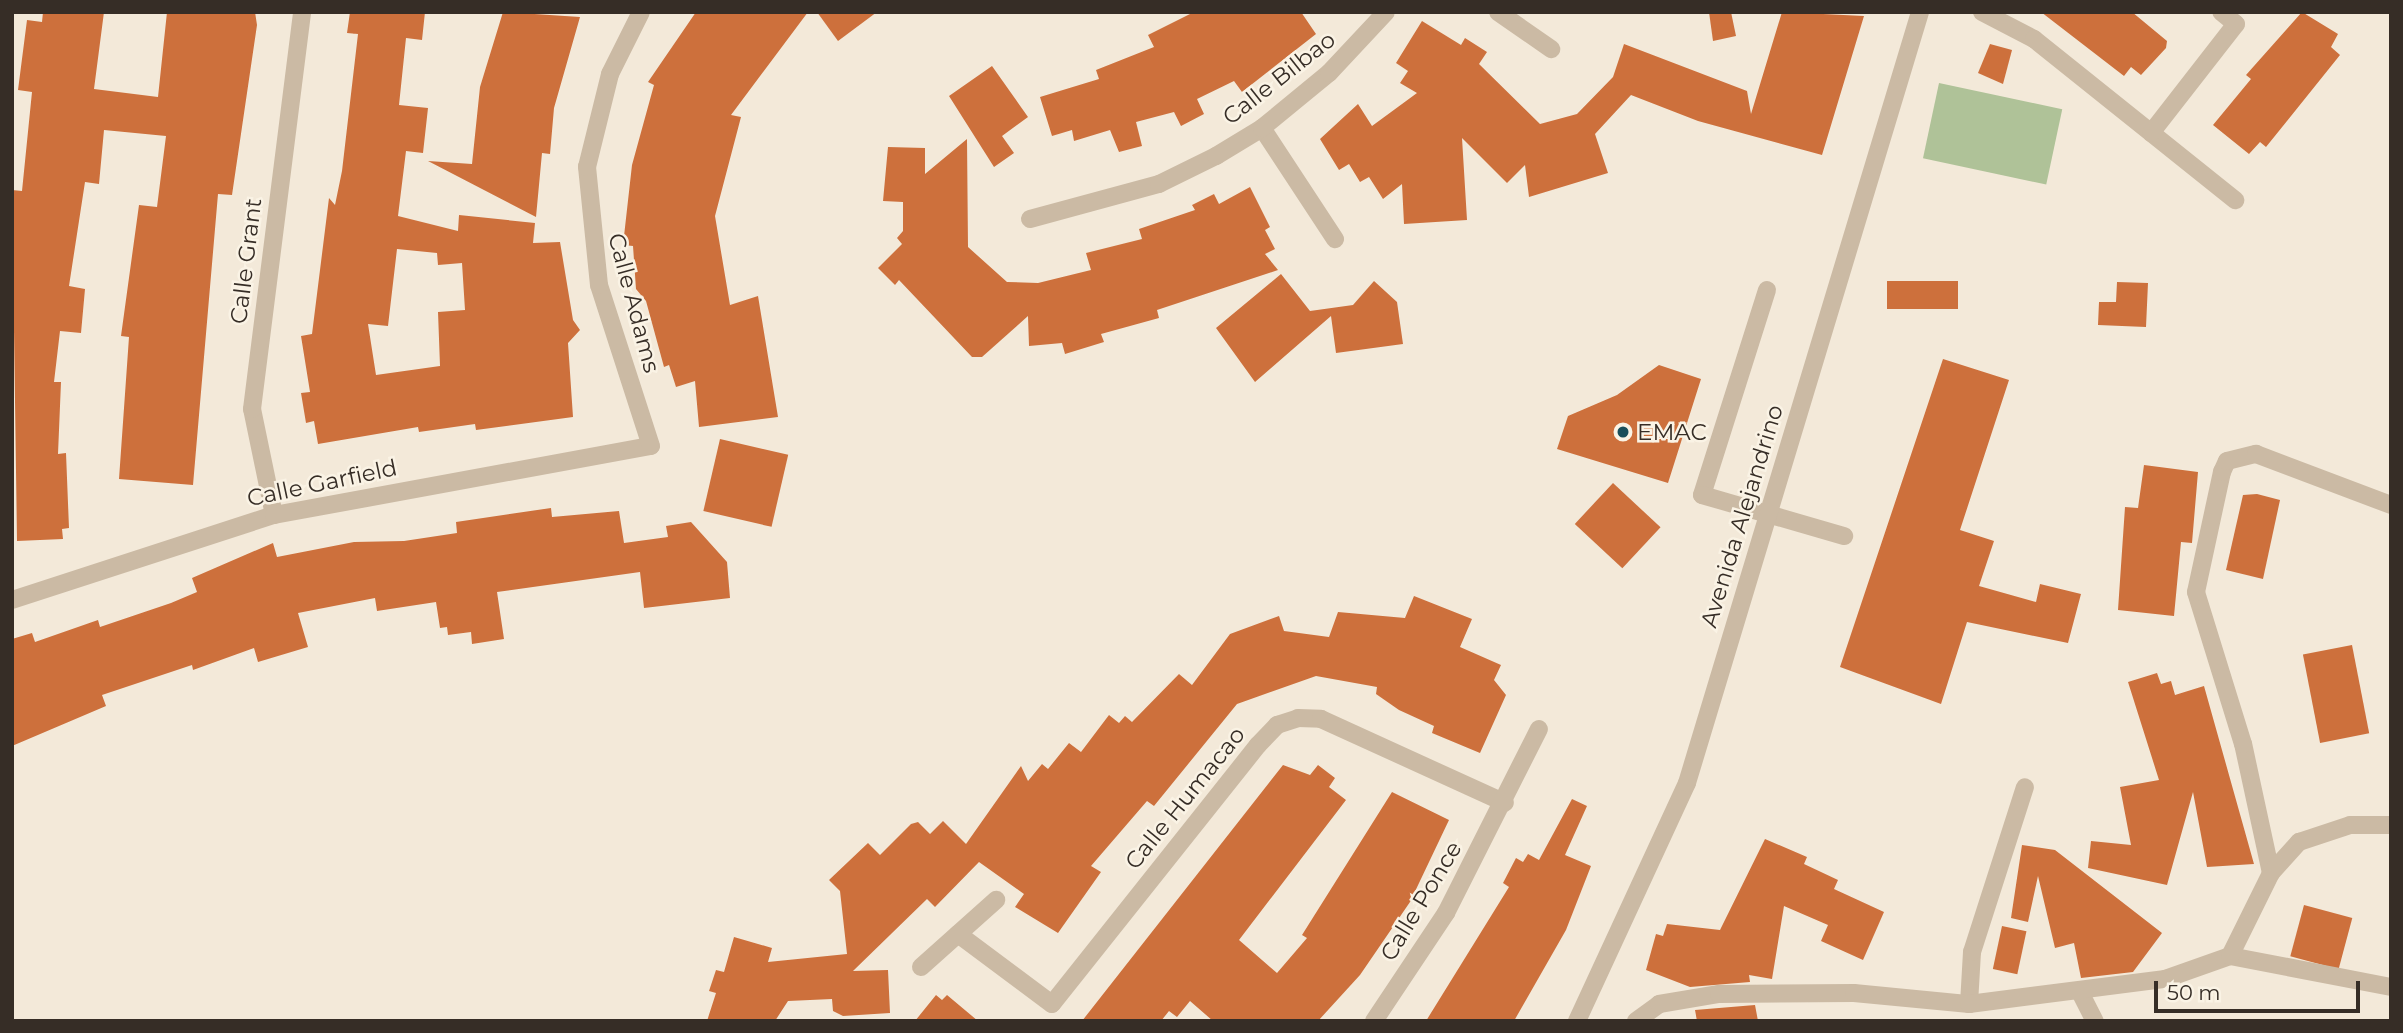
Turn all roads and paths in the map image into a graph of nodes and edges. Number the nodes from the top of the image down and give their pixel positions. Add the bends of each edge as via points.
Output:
1 (302, 12) edge
2 (641, 12) edge
3 (1386, 12) edge
4 (1498, 12) edge
5 (1920, 12) edge
6 (1982, 12) edge
7 (2221, 12) edge
8 (1551, 50) dead end
9 (1262, 128) junction
10 (2151, 133) junction
11 (2235, 200) dead end
12 (1030, 219) dead end
13 (1335, 239) dead end
14 (1767, 290) dead end
15 (651, 446) joint
16 (2391, 505) edge
17 (274, 515) junction
18 (1768, 516) junction
19 (1844, 536) dead end
20 (12, 600) edge
21 (1539, 729) dead end
22 (2025, 787) dead end
23 (1505, 803) junction
24 (2391, 825) edge
25 (2271, 873) junction
26 (996, 900) dead end
27 (958, 934) junction
28 (2230, 956) junction
29 (921, 967) dead end
30 (2391, 987) edge
31 (2081, 994) junction
32 (1969, 1004) junction
33 (1374, 1021) edge
34 (1577, 1021) edge
35 (1636, 1021) edge
36 (2095, 1021) edge

1 - 17 street, Calle Grant via 252,409
2 - 15 street, Calle Adams via 610,74 587,167 599,285
3 - 9 street, Calle Bilbao via 1363,42
4 - 8 street
5 - 18 street, Avenida Alejandrino
6 - 10 street via 2034,39
7 - 10 street via 2236,24
9 - 12 street, Calle Bilbao via 1158,184
9 - 13 street
10 - 11 street
14 - 18 street via 1702,495
15 - 17 street, Calle Garfield
16 - 25 street via 2256,454 2227,461 2222,472 2196,592 2243,744
17 - 20 street, Calle Garfield
18 - 19 street
18 - 34 street, Avenida Alejandrino via 1687,783
21 - 23 street, Calle Ponce
22 - 32 street via 1972,952
23 - 27 street, Calle Humacao via 1321,719 1298,718 1278,725 1258,745 1052,1004
23 - 33 street, Calle Ponce via 1446,913
24 - 25 street via 2319,832 2287,852
25 - 28 street
26 - 27 street
27 - 29 street
28 - 30 street
28 - 31 street via 2165,979
31 - 32 street
31 - 36 street
32 - 35 street via 1854,993 1718,994 1659,1004

